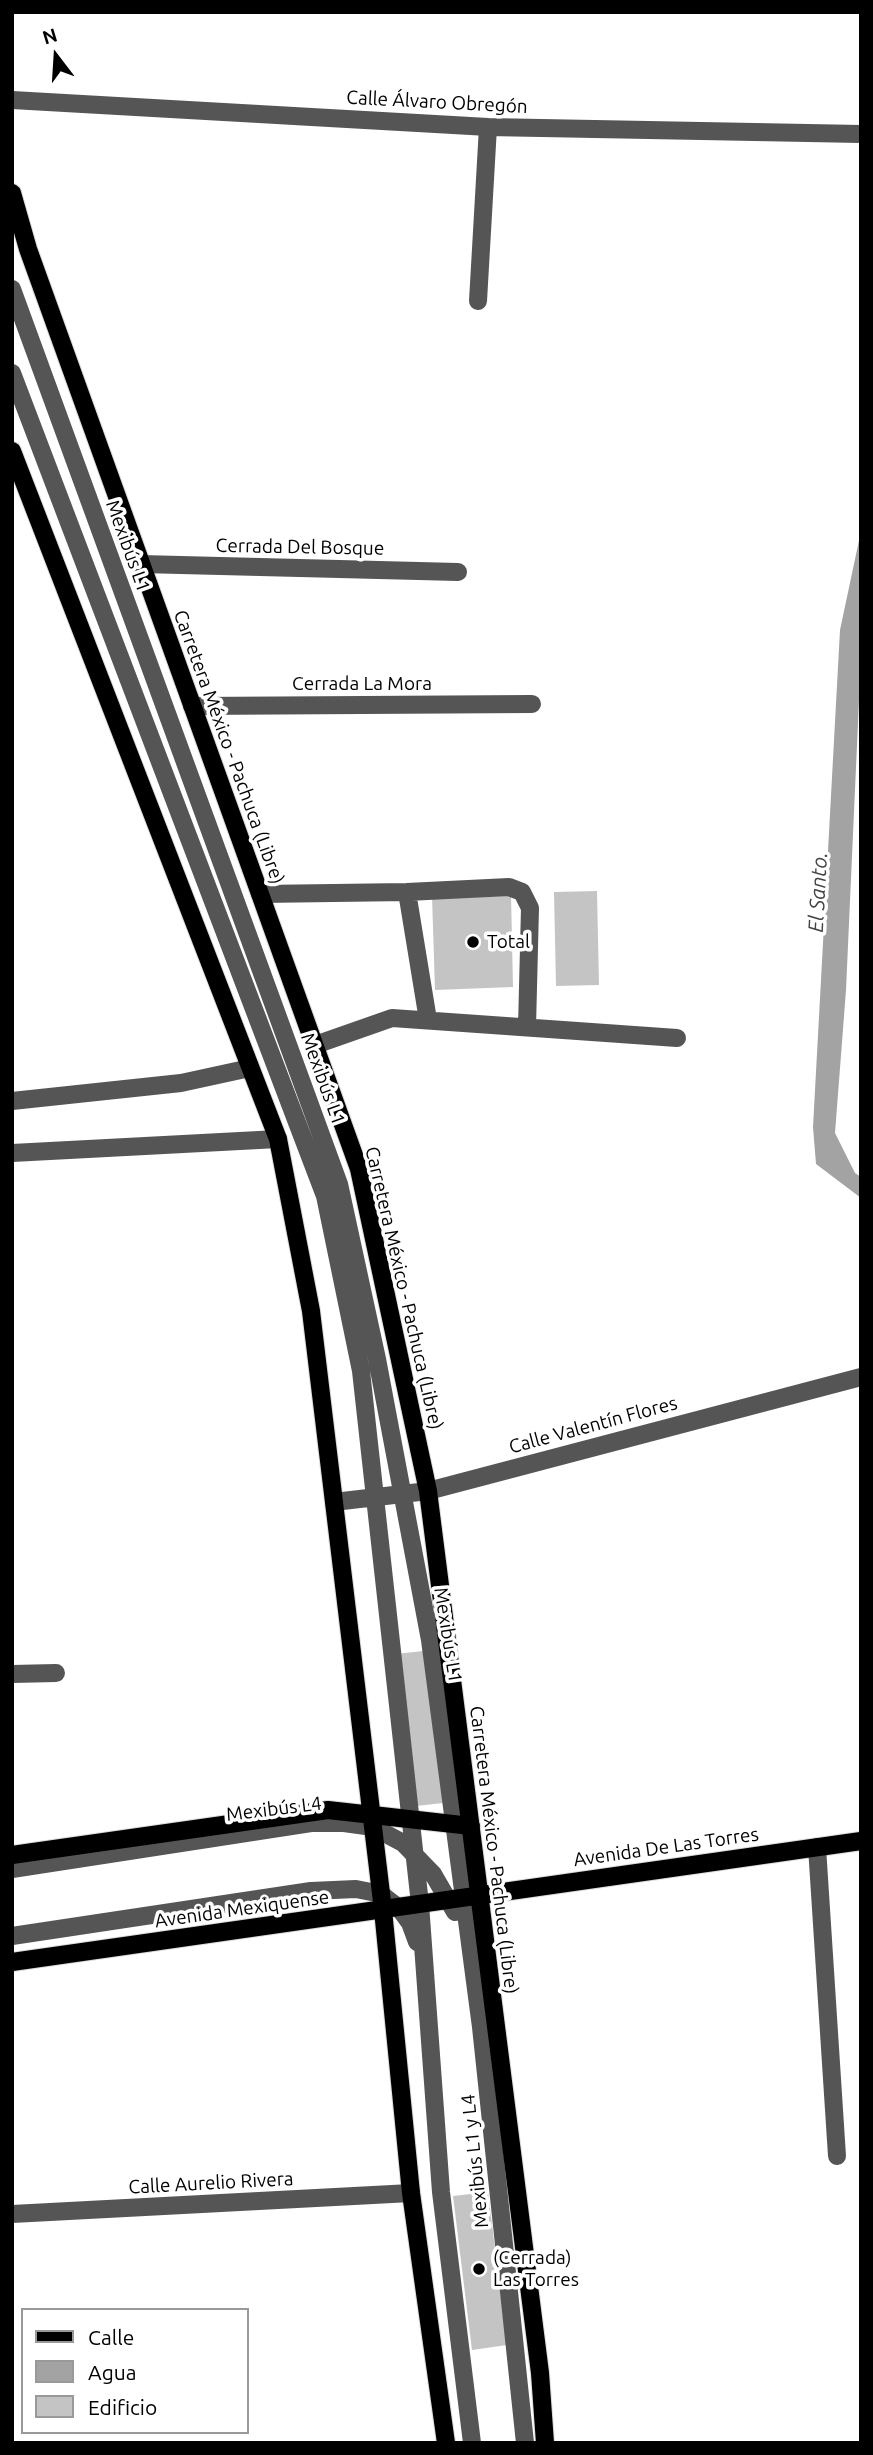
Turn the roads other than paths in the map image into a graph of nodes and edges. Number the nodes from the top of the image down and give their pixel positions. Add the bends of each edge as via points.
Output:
1 (12, 100) edge
2 (488, 127) junction
3 (861, 134) edge
4 (12, 193) edge
5 (12, 289) edge
6 (478, 301) dead end
7 (12, 373) edge
8 (12, 451) edge
9 (141, 564) junction
10 (458, 572) dead end
11 (532, 704) dead end
12 (192, 706) junction
13 (407, 892) junction
14 (260, 894) junction
15 (428, 1020) junction
16 (527, 1027) junction
17 (677, 1038) dead end
18 (315, 1045) junction
19 (250, 1068) junction
20 (12, 1101) edge
21 (278, 1139) junction
22 (12, 1153) edge
23 (861, 1377) edge
24 (428, 1491) junction
25 (401, 1494) junction
26 (375, 1497) junction
27 (334, 1502) junction
28 (56, 1673) dead end
29 (12, 1674) edge
30 (408, 1818) junction
31 (372, 1821) junction
32 (462, 1825) junction
33 (861, 1841) edge
34 (817, 1847) junction
35 (12, 1854) edge
36 (415, 1855) junction
37 (12, 1869) edge
38 (463, 1898) junction
39 (387, 1904) junction
40 (420, 1904) junction
41 (12, 1936) edge
42 (472, 1958) joint
43 (425, 1961) junction
44 (12, 1962) edge
45 (837, 2156) dead end
46 (411, 2193) junction
47 (12, 2214) edge
48 (446, 2443) edge
49 (472, 2443) edge
50 (525, 2443) edge
51 (545, 2443) edge

1 - 2 street, Calle Álvaro Obregón
2 - 3 street, Calle Álvaro Obregón
2 - 6 street
4 - 9 main road, Carretera México - Pachuca (Libre)
5 - 25 street, Mexibús L1 via 339,1184
7 - 26 street, Mexibús L1 via 325,1196 361,1371
8 - 19 main road
9 - 10 street, Cerrada Del Bosque
9 - 12 main road, Carretera México - Pachuca (Libre)
11 - 12 street, Cerrada La Mora
12 - 14 main road, Carretera México - Pachuca (Libre)
13 - 14 street
13 - 15 street
13 - 16 street via 509,887 522,892 530,908
14 - 18 main road, Carretera México - Pachuca (Libre)
15 - 16 street
15 - 18 street via 392,1018
16 - 17 street
18 - 24 main road, Carretera México - Pachuca (Libre) via 359,1168
19 - 20 street via 181,1083
19 - 21 main road
21 - 22 street
21 - 27 main road via 311,1311
23 - 24 street, Calle Valentín Flores
24 - 25 street, Calle Valentín Flores
24 - 32 main road, Carretera México - Pachuca (Libre)
25 - 26 street, Calle Valentín Flores
25 - 32 street, Mexibús L1
26 - 27 street, Calle Valentín Flores
26 - 30 street, Mexibús L1
27 - 31 main road
28 - 29 street
30 - 31 main road
30 - 32 main road
30 - 36 street, Mexibús L1
31 - 35 main road via 328,1810
31 - 36 street, Mexibús L4
31 - 37 street, Mexibús L4 via 311,1823
31 - 39 main road
32 - 38 main road, Carretera México - Pachuca (Libre)
33 - 34 main road, Avenida De Las Torres
34 - 38 main road, Avenida De Las Torres
34 - 45 street
36 - 38 street, Mexibús L4
36 - 40 street, Mexibús L1
38 - 40 main road, Avenida Mexiquense
38 - 42 street, Mexibús L4
38 - 51 main road, Carretera México - Pachuca (Libre) via 540,2373
39 - 40 main road, Avenida Mexiquense
39 - 41 street via 356,1889 311,1891
39 - 43 street via 410,1923
39 - 44 main road, Avenida Mexiquense
39 - 46 main road
40 - 43 street, Mexibús L1
42 - 50 street, Mexibús L1 y L4
43 - 49 street, Mexibús L1 y L4 via 441,2192
46 - 47 street, Calle Aurelio Rivera
46 - 48 main road

